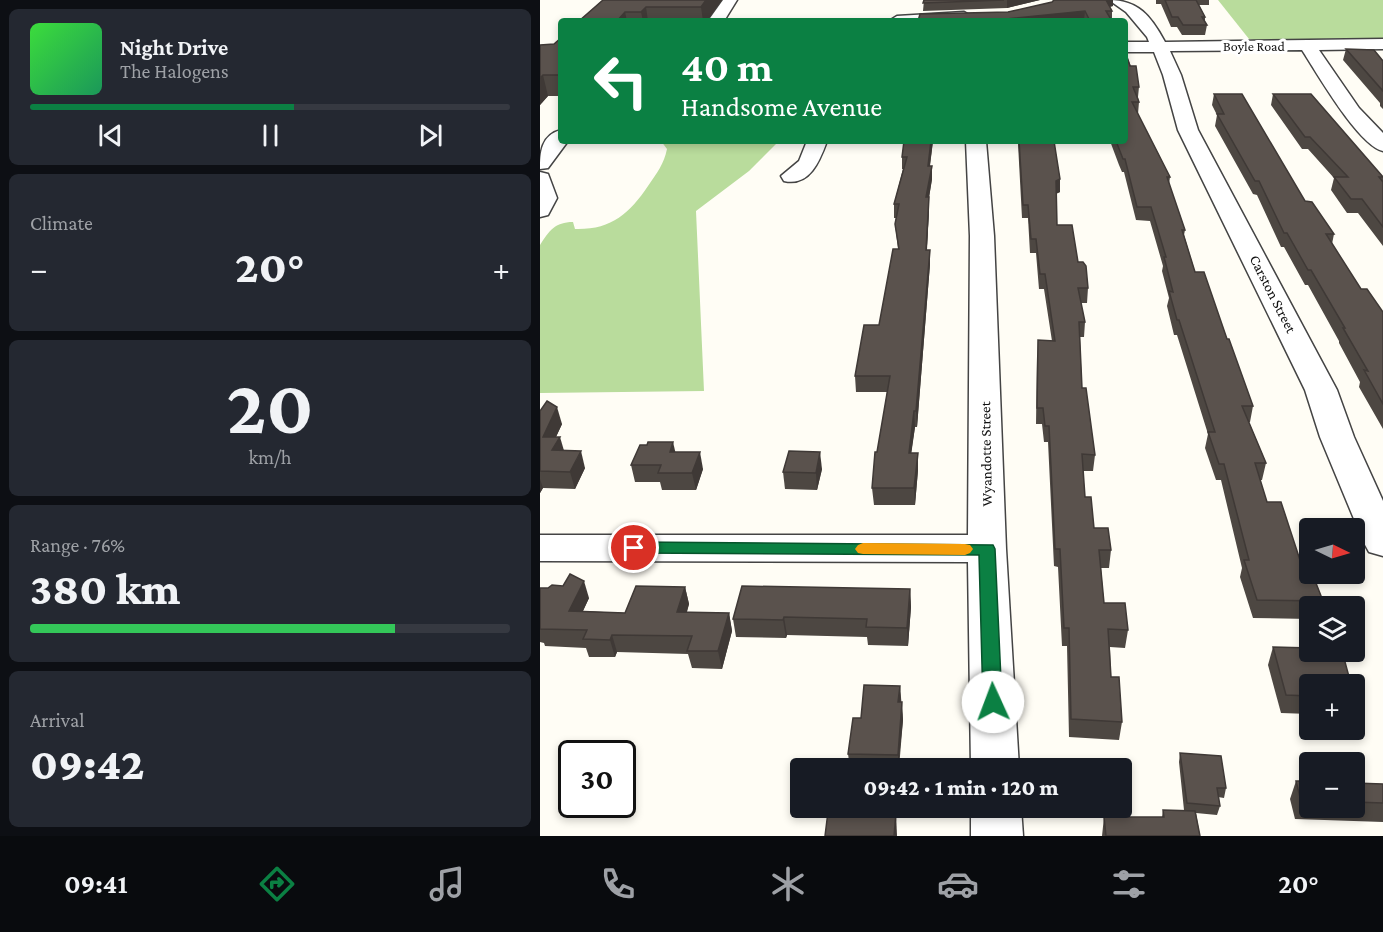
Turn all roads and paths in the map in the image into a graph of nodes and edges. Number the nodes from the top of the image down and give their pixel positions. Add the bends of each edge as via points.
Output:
1 (730, 0) edge
2 (1116, 0) edge
3 (977, 15) edge
4 (718, 18) edge
5 (937, 18) edge
6 (1383, 44) edge
7 (1308, 46) junction
8 (1128, 47) edge
9 (1160, 47) junction
10 (558, 140) edge
11 (816, 144) edge
12 (976, 144) edge
13 (1383, 145) edge
14 (540, 163) edge
15 (792, 176) dead end
16 (540, 179) edge
17 (540, 210) edge
18 (1383, 543) edge
19 (540, 548) edge
20 (987, 549) junction
21 (995, 758) edge
22 (996, 818) edge
23 (997, 836) edge

1 - 4 street
2 - 9 street, Carston Street via 1135,10
3 - 5 street
6 - 7 street, Boyle Road
7 - 9 street, Boyle Road
7 - 13 street via 1352,112
8 - 9 street, Boyle Road
9 - 18 street, Carston Street via 1188,130 1321,390
10 - 14 street
11 - 15 street via 808,164
12 - 20 street, Wyandotte Street via 982,236
16 - 17 street via 547,195
19 - 20 street
20 - 21 street, Wyandotte Street
22 - 23 street

